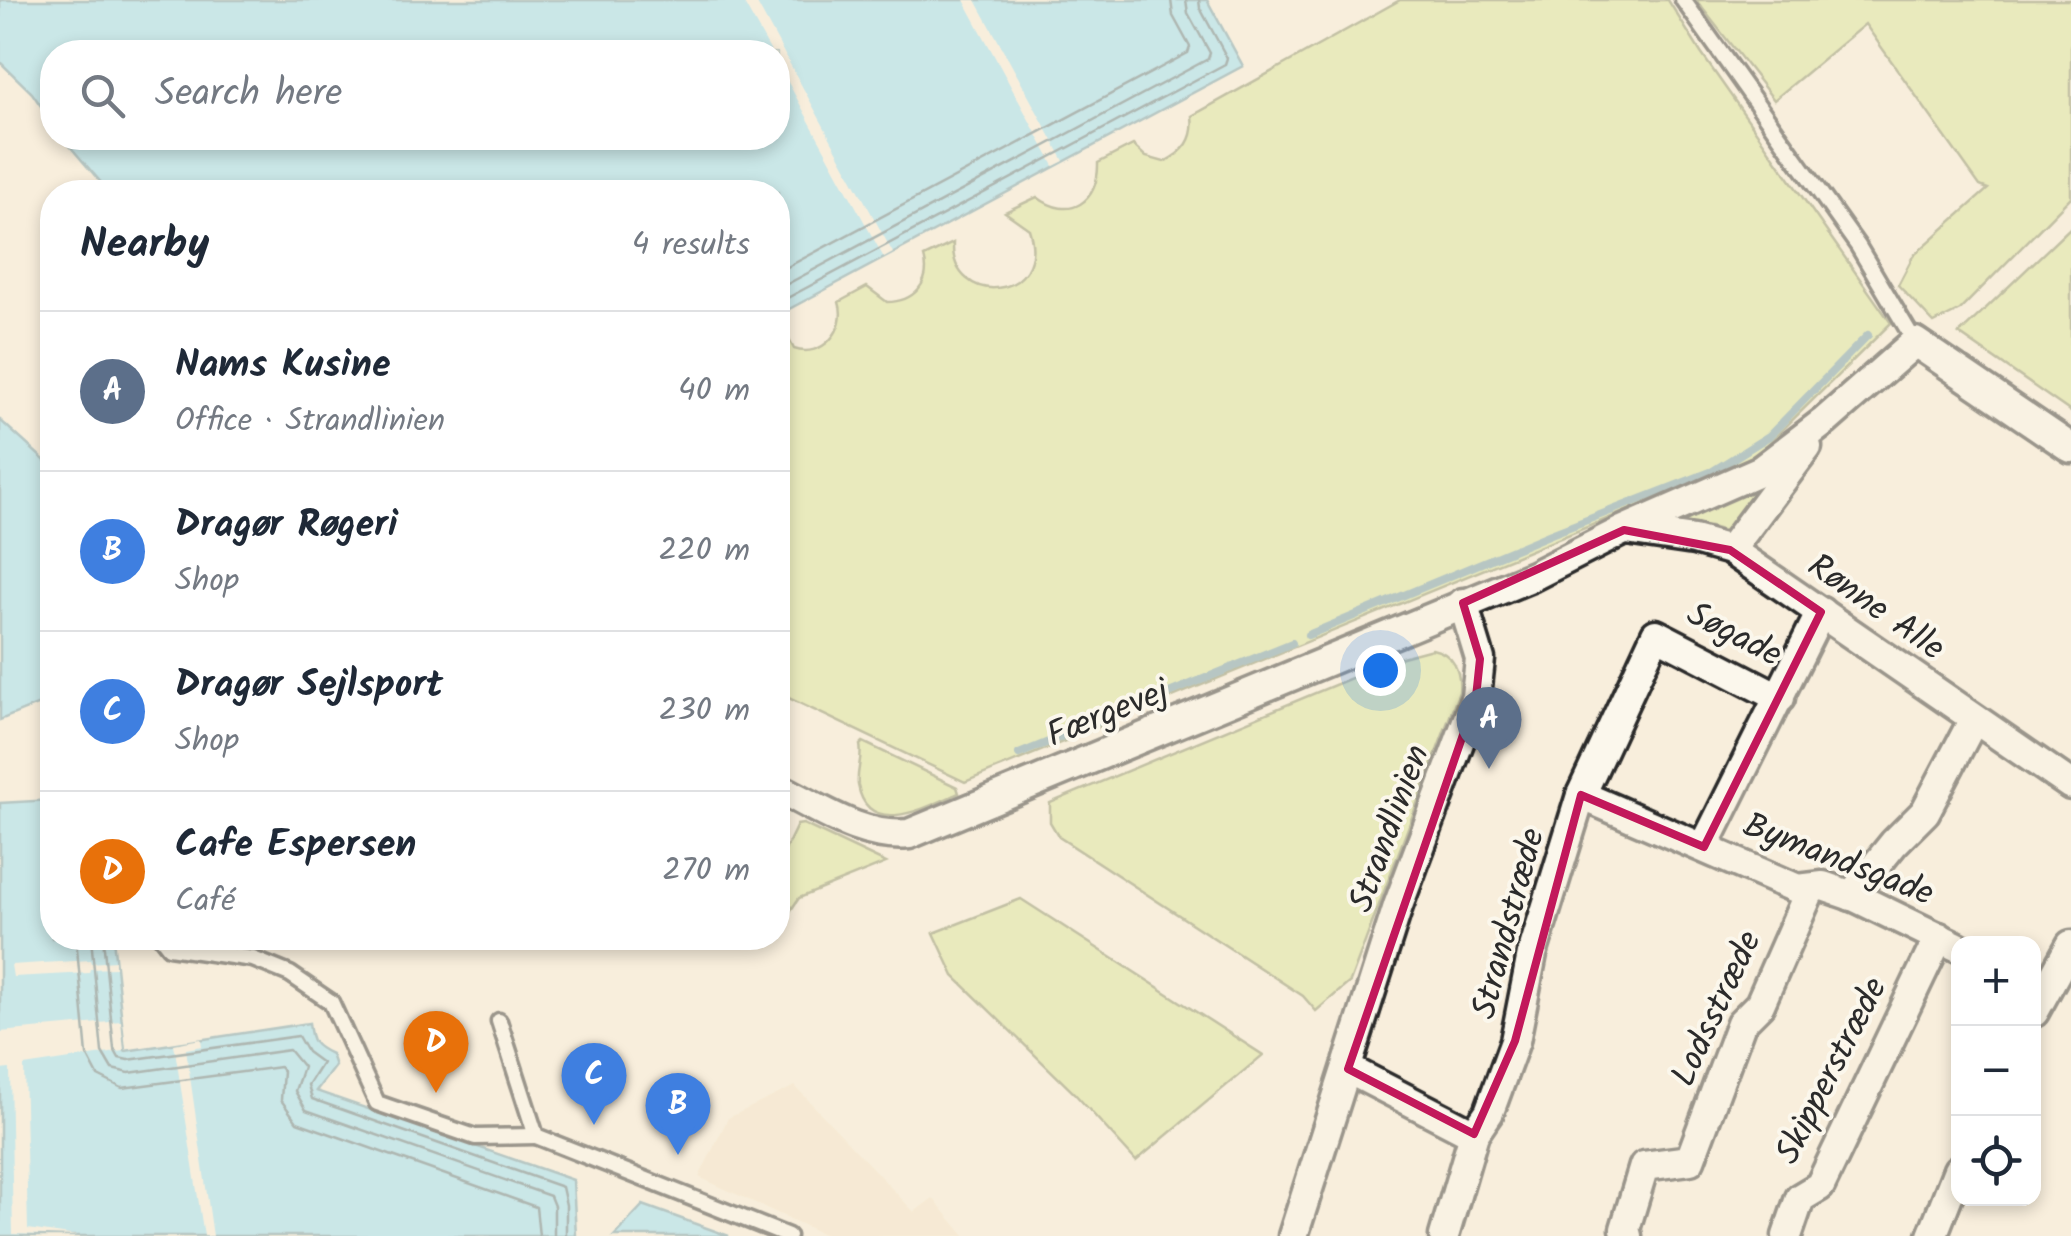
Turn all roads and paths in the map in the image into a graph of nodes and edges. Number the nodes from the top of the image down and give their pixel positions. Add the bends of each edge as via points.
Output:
1 (1683, 0) edge
2 (1916, 342) junction
3 (1826, 422) junction
4 (2071, 448) edge
5 (1624, 530) junction
6 (1730, 550) junction
7 (1463, 602) junction
8 (1821, 612) junction
9 (1656, 634) joint
10 (1780, 698) junction
11 (1974, 719) junction
12 (2071, 785) edge
13 (790, 794) edge
14 (1580, 795) junction
15 (1704, 846) junction
16 (1811, 888) junction
17 (1850, 896) junction
18 (1949, 942) edge
19 (2071, 945) edge
20 (190, 950) edge
21 (2041, 992) edge
22 (2041, 998) edge
23 (2071, 1002) edge
24 (499, 1020) dead end
25 (1348, 1069) junction
26 (1474, 1134) junction
27 (536, 1136) junction
28 (1951, 1188) edge
29 (788, 1236) edge
30 (1295, 1236) edge
31 (1444, 1236) edge
32 (1626, 1236) edge
33 (1787, 1236) edge
34 (1932, 1236) edge

1 - 2 lane via 1858,246
2 - 3 street
2 - 4 street
3 - 5 street via 1761,470
3 - 6 street
5 - 6 street, Rønne Alle
5 - 7 street
6 - 8 street, Rønne Alle
7 - 13 street, Færgevej via 909,834 868,831
7 - 25 street, Strandlinien via 1480,659 1476,697 1398,906
8 - 10 street
8 - 11 street, Rønne Alle
9 - 10 street, Søgade
9 - 14 street, Strandstræde
10 - 15 street
11 - 12 street, Rønne Alle
11 - 17 street via 1926,812
14 - 15 street, Bymandsgade
14 - 26 street, Strandstræde via 1532,954 1515,1041
15 - 16 street, Bymandsgade via 1798,890
16 - 17 street, Bymandsgade
16 - 32 street, Lodsstræde via 1760,1004 1741,1023 1690,1160 1644,1166
17 - 18 street, Bymandsgade
18 - 33 street, Skipperstræde via 1820,1186 1800,1198
19 - 21 street
20 - 27 lane via 253,959 330,1002 377,1103 475,1137
22 - 23 street
24 - 27 lane
25 - 26 street
25 - 30 street, Strandlinien
26 - 31 street, Strandstræde
27 - 29 lane
28 - 34 street

